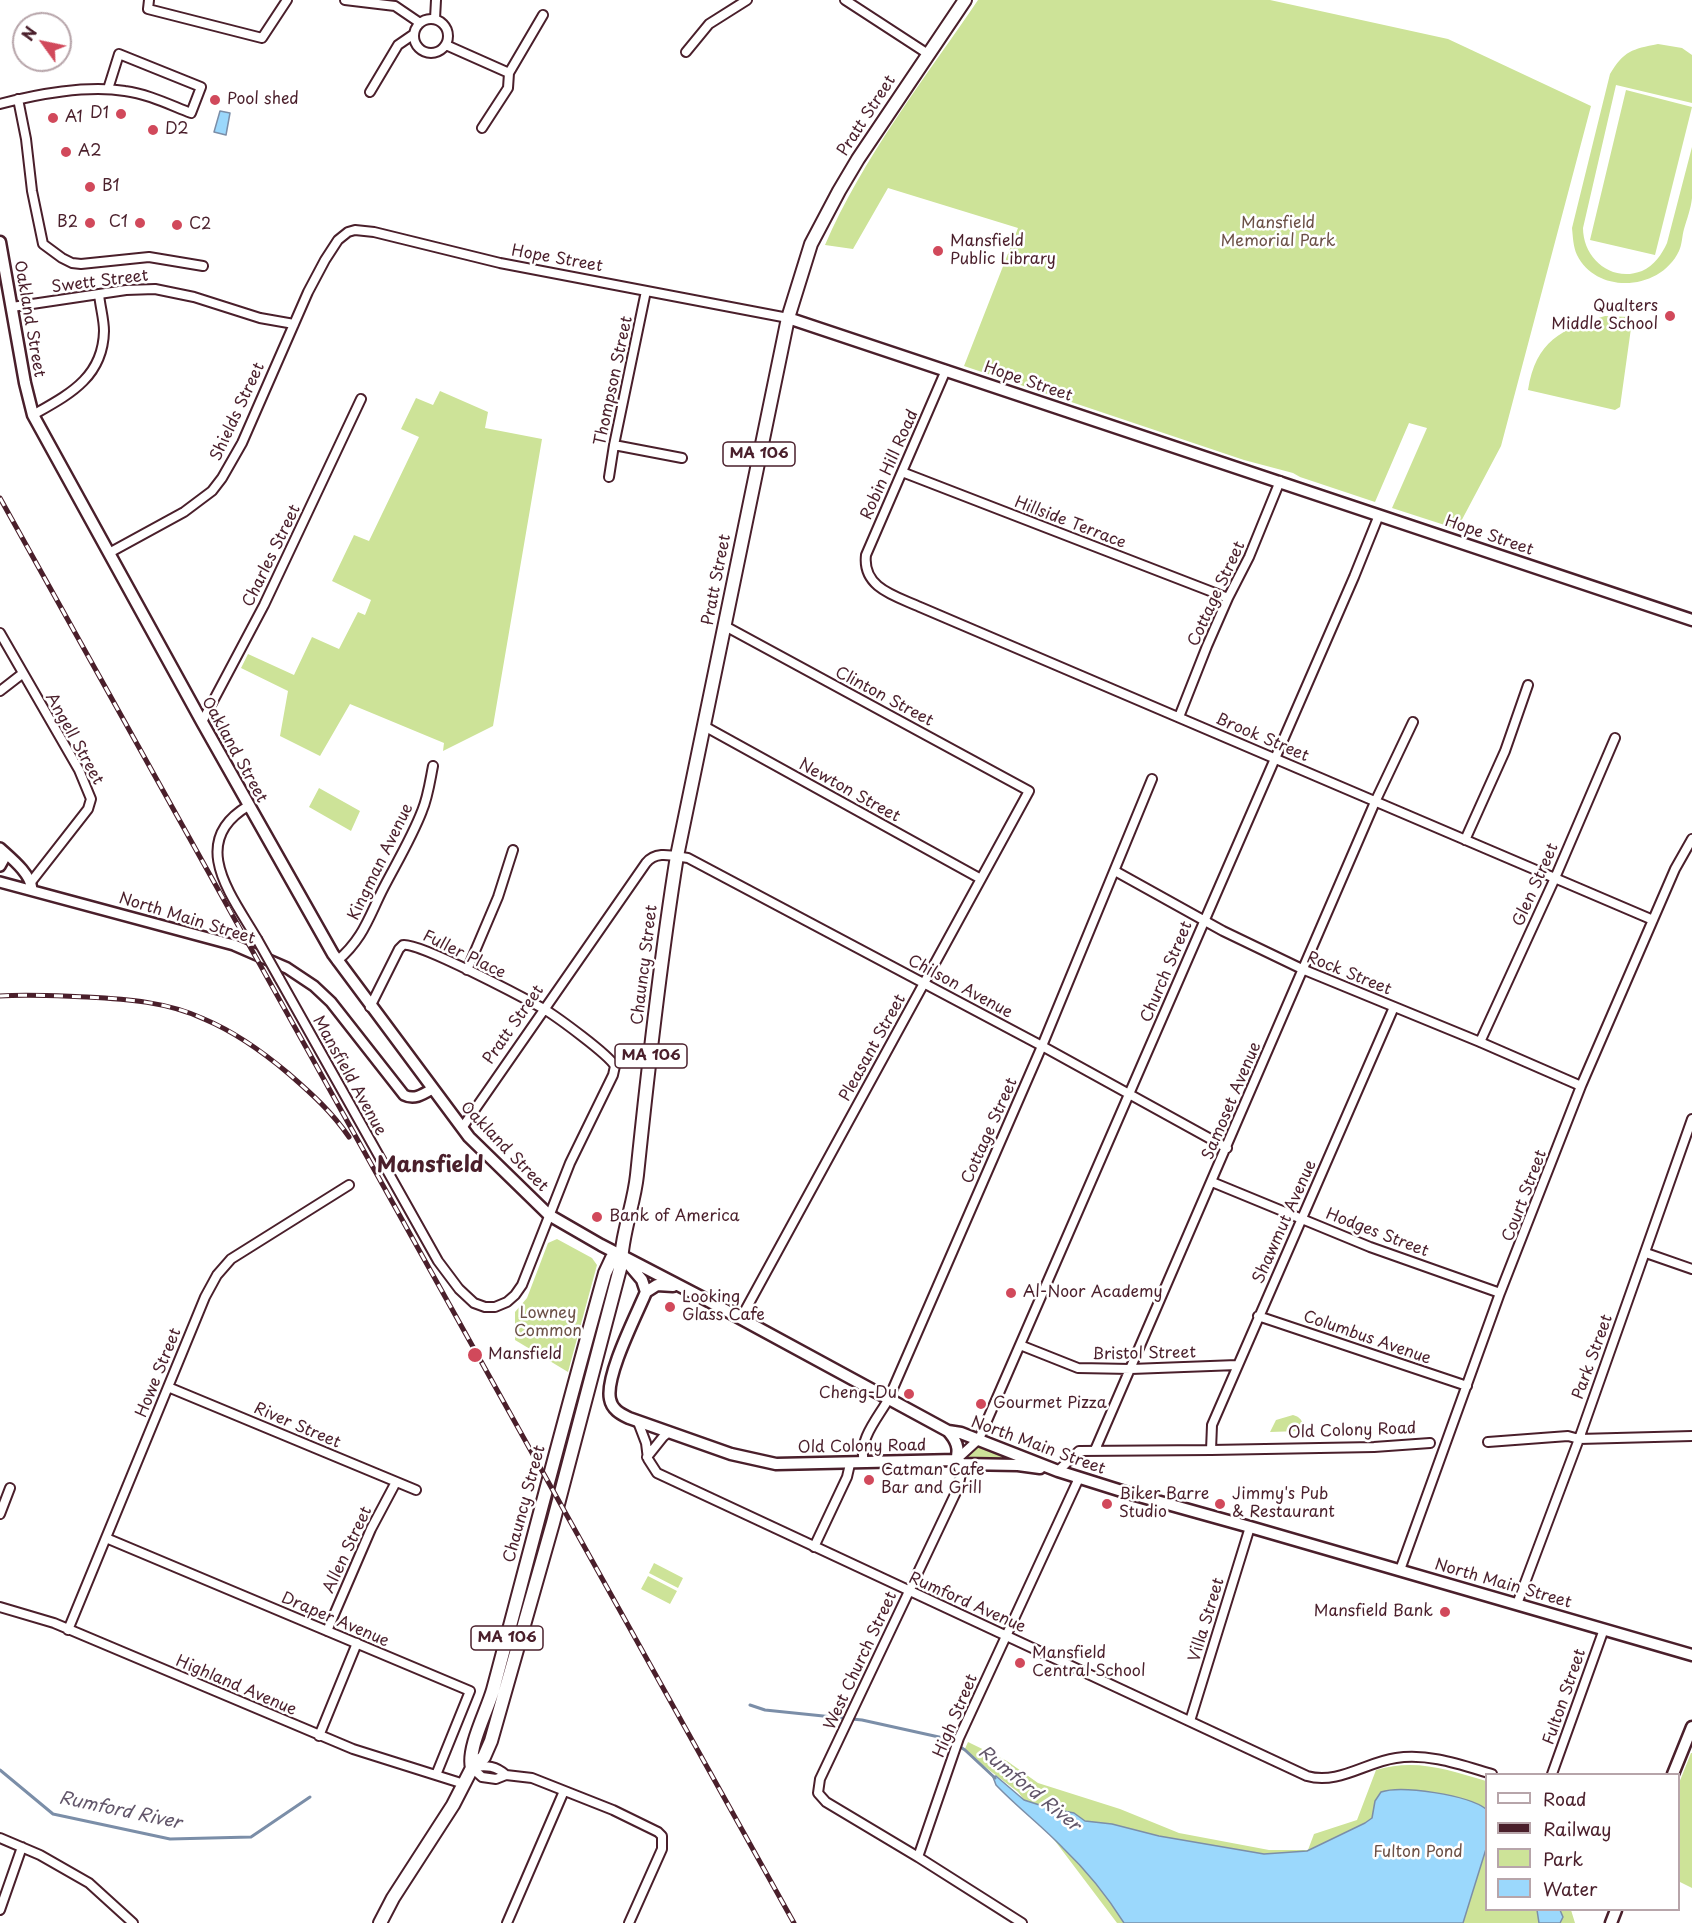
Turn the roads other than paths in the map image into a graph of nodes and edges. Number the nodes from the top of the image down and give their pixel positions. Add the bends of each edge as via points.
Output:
1 (149, 0) edge
2 (287, 0) edge
3 (345, 0) edge
4 (436, 0) edge
5 (747, 0) edge
6 (845, 0) edge
7 (965, 0) edge
8 (543, 15) dead end
9 (435, 19) junction
10 (420, 23) junction
11 (414, 34) junction
12 (446, 45) junction
13 (686, 52) dead end
14 (928, 54) junction
15 (509, 73) junction
16 (108, 90) junction
17 (370, 92) dead end
18 (18, 99) junction
19 (0, 104) edge
20 (482, 128) dead end
21 (342, 236) joint
22 (0, 242) edge
23 (203, 266) dead end
24 (646, 291) junction
25 (99, 294) junction
26 (12, 307) junction
27 (788, 318) junction
28 (294, 324) junction
29 (946, 370) junction
30 (361, 399) dead end
31 (33, 415) junction
32 (614, 445) junction
33 (682, 458) dead end
34 (902, 472) junction
35 (609, 477) dead end
36 (1280, 481) junction
37 (1379, 515) junction
38 (109, 554) junction
39 (867, 572) joint
40 (1228, 598) junction
41 (1692, 620) edge
42 (725, 626) junction
43 (0, 633) edge
44 (22, 674) junction
45 (1528, 685) dead end
46 (0, 691) edge
47 (1179, 717) junction
48 (202, 722) junction
49 (1413, 722) dead end
50 (704, 726) junction
51 (1615, 738) dead end
52 (1275, 759) junction
53 (433, 766) dead end
54 (1152, 778) dead end
55 (1029, 791) joint
56 (1375, 802) junction
57 (248, 806) junction
58 (1692, 839) edge
59 (1465, 840) junction
60 (1, 849) edge
61 (513, 850) dead end
62 (677, 856) junction
63 (0, 866) edge
64 (1115, 871) junction
65 (1555, 878) junction
66 (981, 879) junction
67 (0, 882) edge
68 (32, 886) junction
69 (1204, 919) junction
70 (1653, 920) junction
71 (337, 961) junction
72 (1302, 969) junction
73 (467, 970) junction
74 (924, 984) junction
75 (370, 1007) junction
76 (1394, 1007) junction
77 (545, 1010) junction
78 (1480, 1042) junction
79 (1042, 1046) junction
80 (1581, 1086) junction
81 (432, 1089) junction
82 (1128, 1095) junction
83 (1692, 1119) edge
84 (462, 1128) junction
85 (1227, 1148) junction
86 (1212, 1182) junction
87 (349, 1185) dead end
88 (549, 1215) junction
89 (1301, 1218) junction
90 (1646, 1253) junction
91 (621, 1255) junction
92 (1692, 1269) edge
93 (683, 1288) junction
94 (646, 1293) junction
95 (1500, 1293) junction
96 (1258, 1316) junction
97 (741, 1318) junction
98 (1020, 1345) junction
99 (1237, 1365) junction
100 (1131, 1370) junction
101 (1467, 1386) junction
102 (168, 1387) junction
103 (888, 1400) junction
104 (638, 1422) junction
105 (948, 1431) junction
106 (669, 1432) junction
107 (1692, 1436) edge
108 (979, 1439) junction
109 (1579, 1439) junction
110 (1488, 1442) dead end
111 (1430, 1443) dead end
112 (1095, 1450) junction
113 (1211, 1450) junction
114 (647, 1457) junction
115 (957, 1460) junction
116 (864, 1462) junction
117 (850, 1464) junction
118 (1058, 1471) junction
119 (1079, 1478) junction
120 (396, 1482) junction
121 (10, 1488) dead end
122 (416, 1490) dead end
123 (0, 1514) edge
124 (1250, 1527) junction
125 (106, 1538) junction
126 (814, 1547) junction
127 (1400, 1570) junction
128 (909, 1592) junction
129 (1517, 1604) junction
130 (0, 1607) edge
131 (1604, 1629) junction
132 (68, 1630) junction
133 (327, 1631) junction
134 (1006, 1635) junction
135 (357, 1643) junction
136 (1692, 1655) edge
137 (1190, 1721) junction
138 (1692, 1727) edge
139 (319, 1736) junction
140 (1690, 1741) edge
141 (472, 1768) junction
142 (1488, 1773) edge
143 (1552, 1773) edge
144 (1674, 1773) edge
145 (436, 1775) junction
146 (506, 1775) junction
147 (464, 1784) junction
148 (564, 1791) junction
149 (0, 1838) edge
150 (22, 1847) junction
151 (918, 1857) junction
152 (0, 1910) edge
153 (133, 1923) edge
154 (380, 1923) edge
155 (507, 1923) edge
156 (629, 1923) edge
157 (1022, 1923) edge

1 - 2 street via 148,9 262,38
3 - 10 street via 396,6
4 - 9 street
5 - 13 street via 709,24
6 - 14 street
7 - 14 main road, Pratt Street / MA 106
8 - 15 street
9 - 10 street
9 - 12 street via 447,29
10 - 11 street
11 - 12 street via 416,43 426,52 439,51
11 - 17 street via 398,45
12 - 15 street
14 - 27 main road, Pratt Street / MA 106 via 858,159 819,228
15 - 20 street via 508,88
16 - 16 street via 119,54 201,87 191,113 126,91
16 - 18 street
18 - 19 street
18 - 23 street via 43,244 72,263 149,257
21 - 24 street, Hope Street via 355,230 374,232 500,263
21 - 28 street, Shields Street via 318,273
22 - 26 main road, Oakland Street
24 - 27 street, Hope Street
24 - 32 street, Thompson Street
25 - 26 street, Swett Street
25 - 28 street, Swett Street via 155,289
25 - 31 street via 104,329 96,362 74,392
26 - 31 main road, Oakland Street
27 - 29 main road, Hope Street
27 - 42 main road, Pratt Street / MA 106
28 - 38 street, Shields Street via 242,443 222,478 184,512
29 - 34 street, Robin Hill Road
29 - 36 main road, Hope Street
30 - 48 street, Charles Street via 264,605
31 - 38 main road, Oakland Street
32 - 33 street
32 - 35 street, Thompson Street
34 - 39 street, Robin Hill Road via 866,555
34 - 40 street, Hillside Terrace
36 - 37 main road, Hope Street
36 - 40 street, Cottage Street
37 - 41 main road, Hope Street
37 - 52 street, Church Street
38 - 48 main road, Oakland Street
39 - 47 street, Brook Street via 877,585 920,607
40 - 47 street, Cottage Street
42 - 50 main road, Pratt Street / MA 106
42 - 55 street, Clinton Street
43 - 44 street, Angell Street
44 - 46 street
44 - 68 street, Angell Street via 79,770 91,799 88,809
45 - 59 street via 1505,751
47 - 52 street, Brook Street
48 - 57 main road, Oakland Street
49 - 56 street, Samoset Avenue
50 - 62 main road, Pratt Street / MA 106
50 - 66 street, Newton Street
51 - 65 street, Glen Street
52 - 56 street, Brook Street
52 - 69 street, Church Street
53 - 71 street, Kingman Avenue via 414,830 366,927
54 - 64 street, Cottage Street
55 - 66 street, Pleasant Street
56 - 59 street, Brook Street
56 - 72 street, Samoset Avenue
57 - 71 main road, Oakland Street
57 - 88 street, Mansfield Avenue, bridge via 232,816 219,838 217,855 223,877 438,1261 466,1297 485,1307 501,1304 515,1295
58 - 70 street, Court Street
59 - 65 street, Brook Street
60 - 63 street via 4,857
60 - 68 street
61 - 73 street
62 - 74 street, Chilson Avenue via 688,858
62 - 77 street, Pratt Street via 649,859
62 - 91 main road, Chauncy Street / MA 106 via 635,1197
64 - 69 street, Rock Street
64 - 79 street, Cottage Street
65 - 70 street, Brook Street
65 - 78 street, Glen Street
66 - 74 street, Pleasant Street
67 - 68 street, North Main Street
68 - 81 street, North Main Street via 234,945 287,968 331,1002 404,1095 417,1097
69 - 72 street, Rock Street
69 - 82 street, Church Street
70 - 80 street, Court Street
71 - 75 main road, Oakland Street
72 - 76 street, Rock Street
72 - 85 street, Samoset Avenue
73 - 75 street, Fuller Place via 424,949 404,944
73 - 77 street, Fuller Place
74 - 79 street, Chilson Avenue
74 - 97 street, Pleasant Street
75 - 81 main road, Oakland Street
76 - 78 street, Rock Street
76 - 89 street, Shawmut Avenue
77 - 84 street, Pratt Street
77 - 88 street, Fuller Place via 605,1054 615,1066
78 - 80 street, Rock Street
79 - 82 street, Chilson Avenue
79 - 103 street, Cottage Street
80 - 95 street, Court Street
81 - 84 main road, Oakland Street
82 - 85 street, Chilson Avenue
82 - 98 street, Church Street
83 - 90 street, Park Street
84 - 88 main road, Oakland Street
85 - 86 street, Samoset Avenue
86 - 89 street, Hodges Street
86 - 100 street, Samoset Avenue
87 - 102 street, Howe Street via 231,1259 205,1297
88 - 91 main road, North Main Street
89 - 95 street, Hodges Street
89 - 96 street, Shawmut Avenue
90 - 92 street
90 - 109 street, Park Street
91 - 93 main road, North Main Street
91 - 94 main road via 642,1280
91 - 141 main road, Chauncy Street / MA 106 via 612,1258 605,1274 492,1694 470,1755
93 - 94 main road via 663,1284
93 - 97 main road, North Main Street
94 - 104 main road, Old Colony Road via 620,1352 609,1390 616,1411
95 - 101 street, Court Street
96 - 99 street, Shawmut Avenue
96 - 101 street, Columbus Avenue
97 - 103 main road, North Main Street
98 - 100 street, Bristol Street via 1078,1368
98 - 108 street, Church Street
99 - 100 street, Bristol Street
99 - 113 street, Shawmut Avenue via 1212,1425
100 - 112 street, Samoset Avenue
101 - 127 street, Court Street
102 - 120 street, River Street
102 - 125 street, Howe Street
103 - 105 main road, North Main Street
103 - 116 street, Cottage Street via 864,1442
104 - 106 main road, Old Colony Road
104 - 114 street
105 - 108 main road, North Main Street
105 - 115 main road via 957,1444
106 - 114 street
106 - 117 main road, Old Colony Road via 754,1461
107 - 109 street
108 - 115 street
108 - 118 main road, North Main Street
109 - 110 street via 1568,1436
109 - 129 street, Park Street
111 - 113 street, Old Colony Road
112 - 113 street, Old Colony Road
112 - 118 street via 1079,1451
114 - 126 street, Rumford Avenue via 657,1473
115 - 116 main road, Old Colony Road
115 - 118 main road, Old Colony Road via 962,1464 1018,1465
115 - 128 street, West Church Street via 961,1474 958,1488
116 - 117 main road, Old Colony Road
117 - 126 street via 848,1477
118 - 119 main road, North Main Street
119 - 124 main road, North Main Street
119 - 134 street, High Street
120 - 122 street, River Street
120 - 133 street, Allen Street
121 - 123 street
124 - 127 main road, North Main Street
124 - 137 street, Villa Street
125 - 132 street, Howe Street
125 - 133 street, Draper Avenue
126 - 128 street, Rumford Avenue
127 - 129 main road, North Main Street
128 - 134 street, Rumford Avenue
128 - 151 street, West Church Street via 820,1779 818,1793 826,1802
129 - 131 main road, North Main Street
130 - 132 street, Highland Avenue
131 - 136 main road, North Main Street
131 - 143 street, Fulton Street
132 - 139 street, Highland Avenue
133 - 135 street, Draper Avenue
134 - 137 street, Rumford Avenue
134 - 151 street, High Street via 954,1750
135 - 139 street
135 - 145 street, Draper Avenue via 470,1691
137 - 142 street, Rumford Avenue via 1316,1779 1327,1779 1379,1761 1422,1756
138 - 140 main road
139 - 145 street, Highland Avenue
140 - 144 main road
141 - 146 street via 487,1765
141 - 146 street via 482,1777 496,1779
141 - 147 main road, Chauncy Street / MA 106
145 - 147 street, Highland Avenue
146 - 148 street via 532,1778
147 - 154 main road, Chauncy Street / MA 106
148 - 155 street
148 - 156 street via 613,1810 662,1836 662,1849
149 - 150 street
150 - 152 street
150 - 153 street via 89,1883
151 - 157 street

